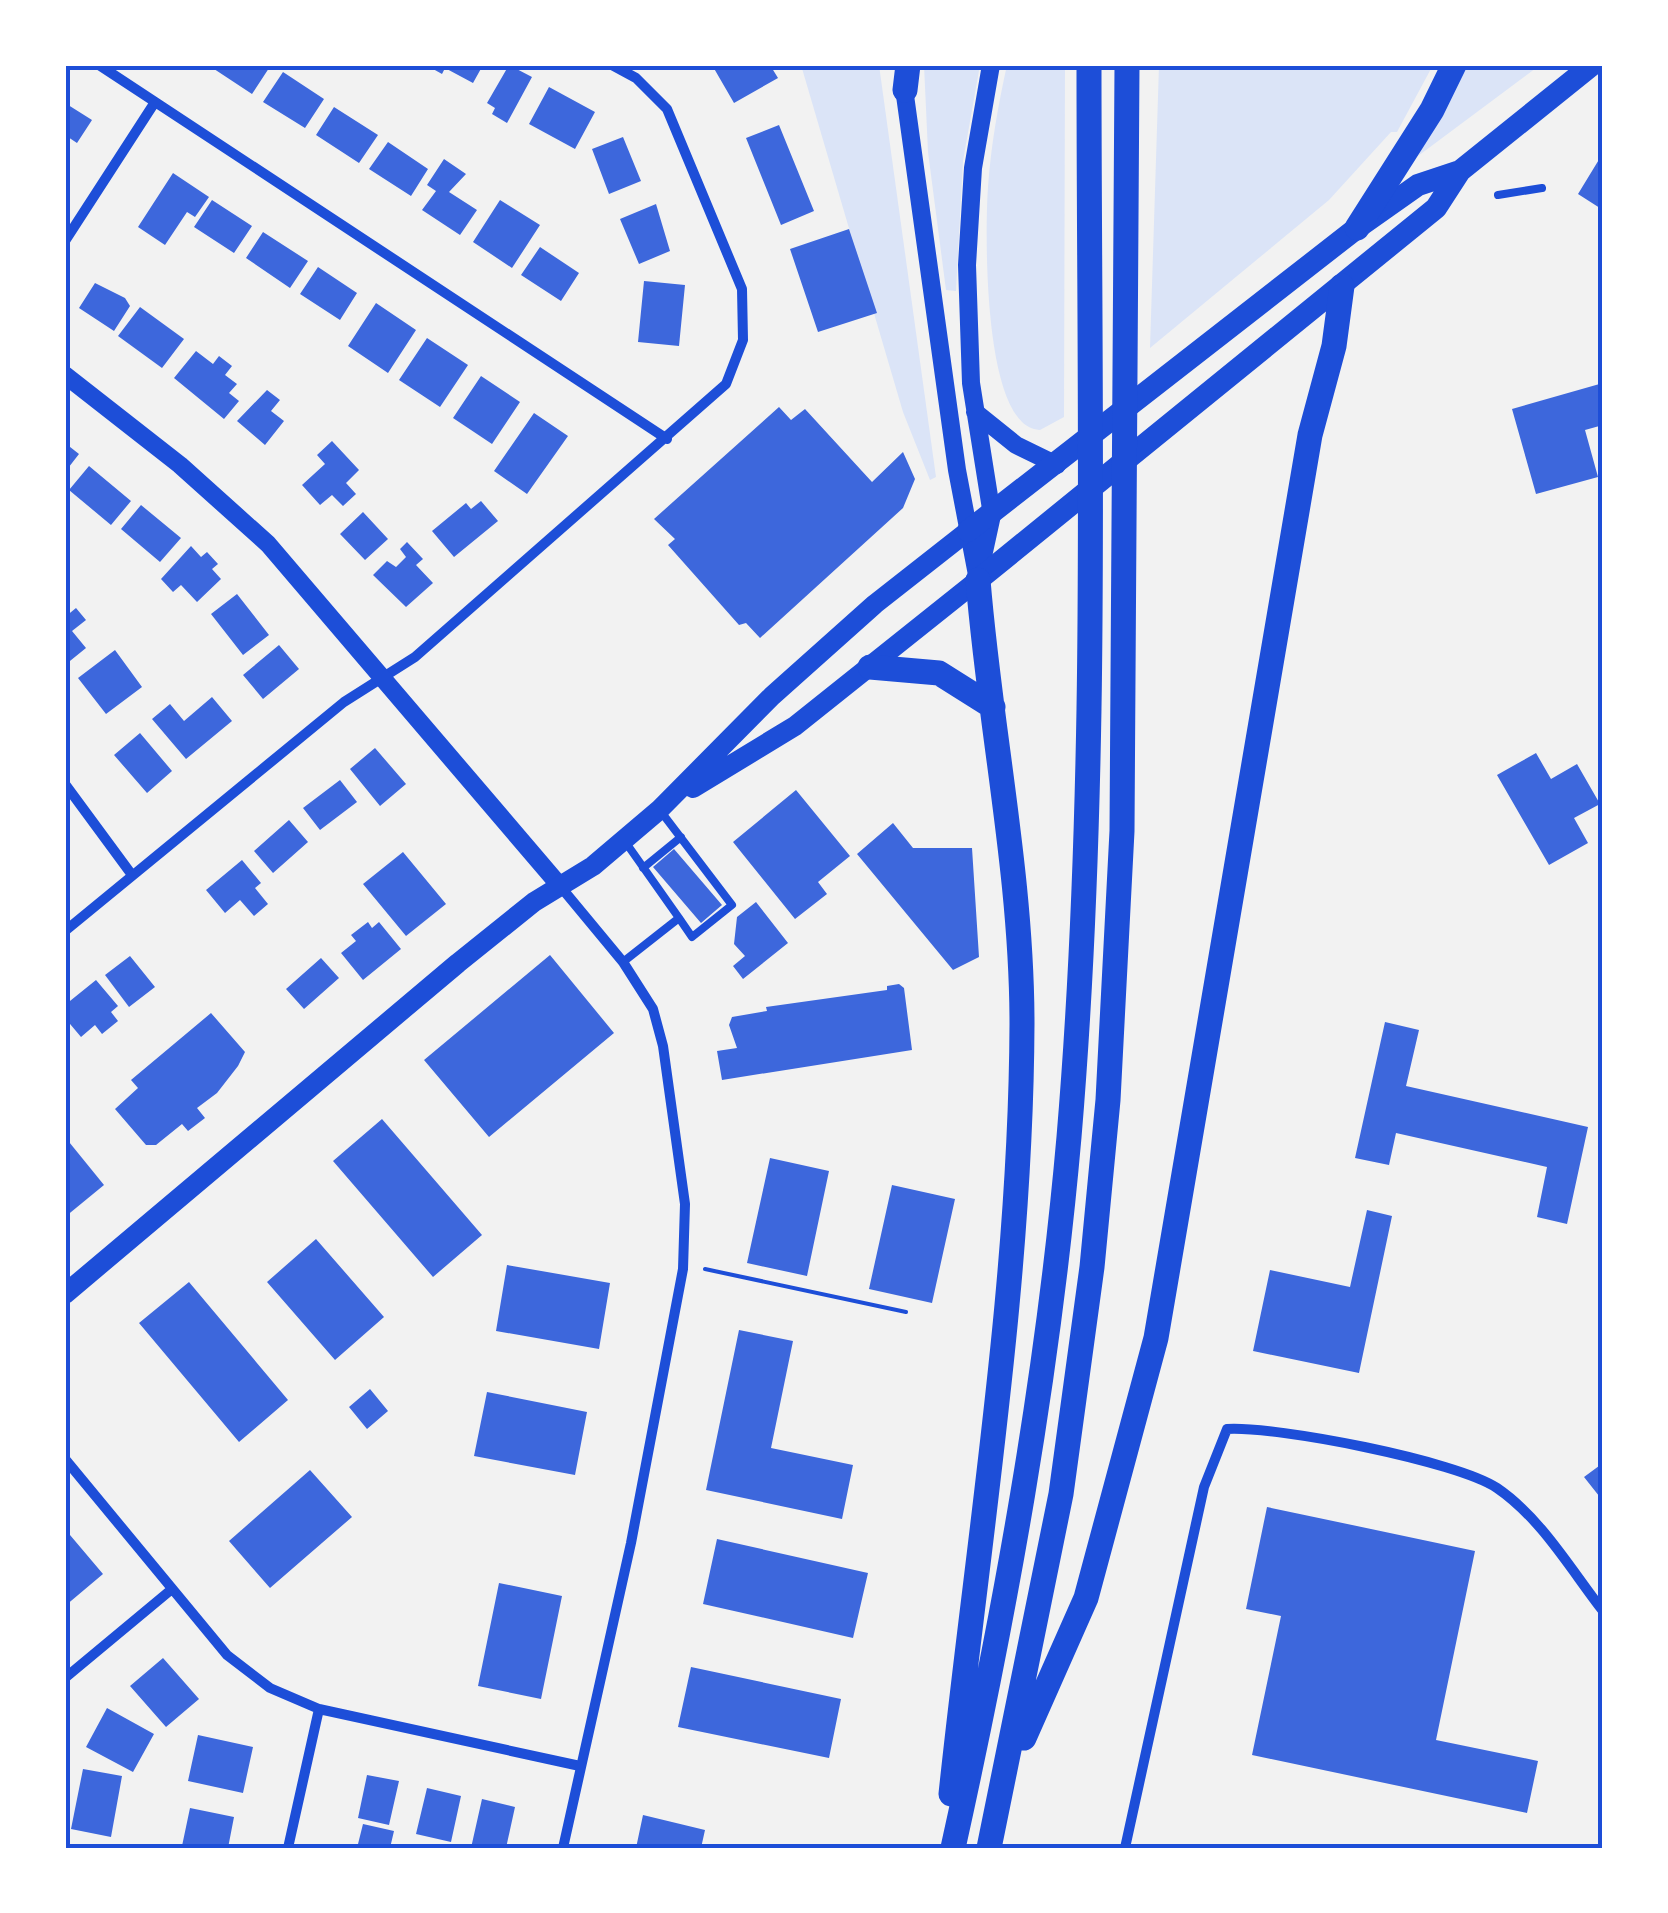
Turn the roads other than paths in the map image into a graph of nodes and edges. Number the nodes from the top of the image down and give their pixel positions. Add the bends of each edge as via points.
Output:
1 (100, 65) edge
2 (612, 65) edge
3 (991, 65) edge
4 (1089, 65) edge
5 (1128, 65) edge
6 (1454, 65) edge
7 (1592, 65) edge
8 (904, 73) edge
9 (156, 102) junction
10 (1460, 172) junction
11 (1542, 188) dead end
12 (1498, 196) dead end
13 (1358, 228) junction
14 (65, 241) edge
15 (1342, 286) junction
16 (65, 376) edge
17 (976, 412) junction
18 (667, 439) junction
19 (1057, 465) junction
20 (992, 515) junction
21 (968, 530) junction
22 (978, 580) junction
23 (870, 667) junction
24 (379, 679) junction
25 (993, 706) junction
26 (65, 784) edge
27 (662, 808) junction
28 (681, 837) junction
29 (624, 840) junction
30 (696, 858) junction
31 (687, 864) dead end
32 (643, 868) junction
33 (132, 875) junction
34 (665, 881) dead end
35 (560, 886) junction
36 (656, 888) junction
37 (686, 906) dead end
38 (677, 916) junction
39 (65, 931) edge
40 (623, 962) junction
41 (65, 1294) edge
42 (65, 1458) edge
43 (172, 1589) junction
44 (1603, 1612) edge
45 (65, 1678) edge
46 (319, 1709) junction
47 (580, 1766) junction
48 (1002, 1788) junction
49 (288, 1848) edge
50 (563, 1848) edge
51 (945, 1848) edge
52 (953, 1848) edge
53 (989, 1848) edge
54 (1125, 1848) edge

1 - 9 street
2 - 18 street via 636,78 666,109 744,300 741,350 726,384
3 - 17 street via 968,227 967,324
4 - 52 highway via 1082,928 1058,1245 1015,1546
5 - 48 highway via 1119,923 1097,1222 1061,1494
6 - 13 highway
7 - 10 main road
8 - 21 street
9 - 14 street
9 - 18 street
10 - 13 main road via 1418,185
10 - 15 main road via 1436,208
11 - 12 lane
13 - 19 main road
15 - 22 main road
15 - 48 highway via 1310,435 1156,1338 1086,1598
16 - 24 street via 246,521
17 - 19 street
17 - 20 street
18 - 24 street via 414,657
19 - 20 main road
20 - 21 main road
20 - 22 street
21 - 22 street
21 - 27 main road via 772,696
22 - 23 main road
22 - 25 highway
23 - 25 highway via 939,673
23 - 27 main road via 795,726
24 - 33 street
24 - 35 street
25 - 51 highway via 1019,915 1020,1098 999,1364
26 - 33 street
27 - 28 lane
27 - 29 main road
28 - 30 lane
28 - 32 lane
29 - 32 lane
29 - 35 main road
30 - 31 lane
30 - 38 lane via 732,905 692,937
32 - 36 lane
33 - 39 street
34 - 36 lane
35 - 40 street
35 - 41 main road via 458,963
36 - 38 lane
37 - 38 lane
38 - 40 lane
40 - 47 street via 647,997 664,1046 685,1204 683,1270
42 - 43 street
43 - 45 street
43 - 46 street via 227,1656 292,1700
44 - 54 street via 1526,1514 1479,1478 1279,1430 1227,1429 1204,1487
46 - 47 street
46 - 49 street
47 - 50 street
48 - 53 highway

